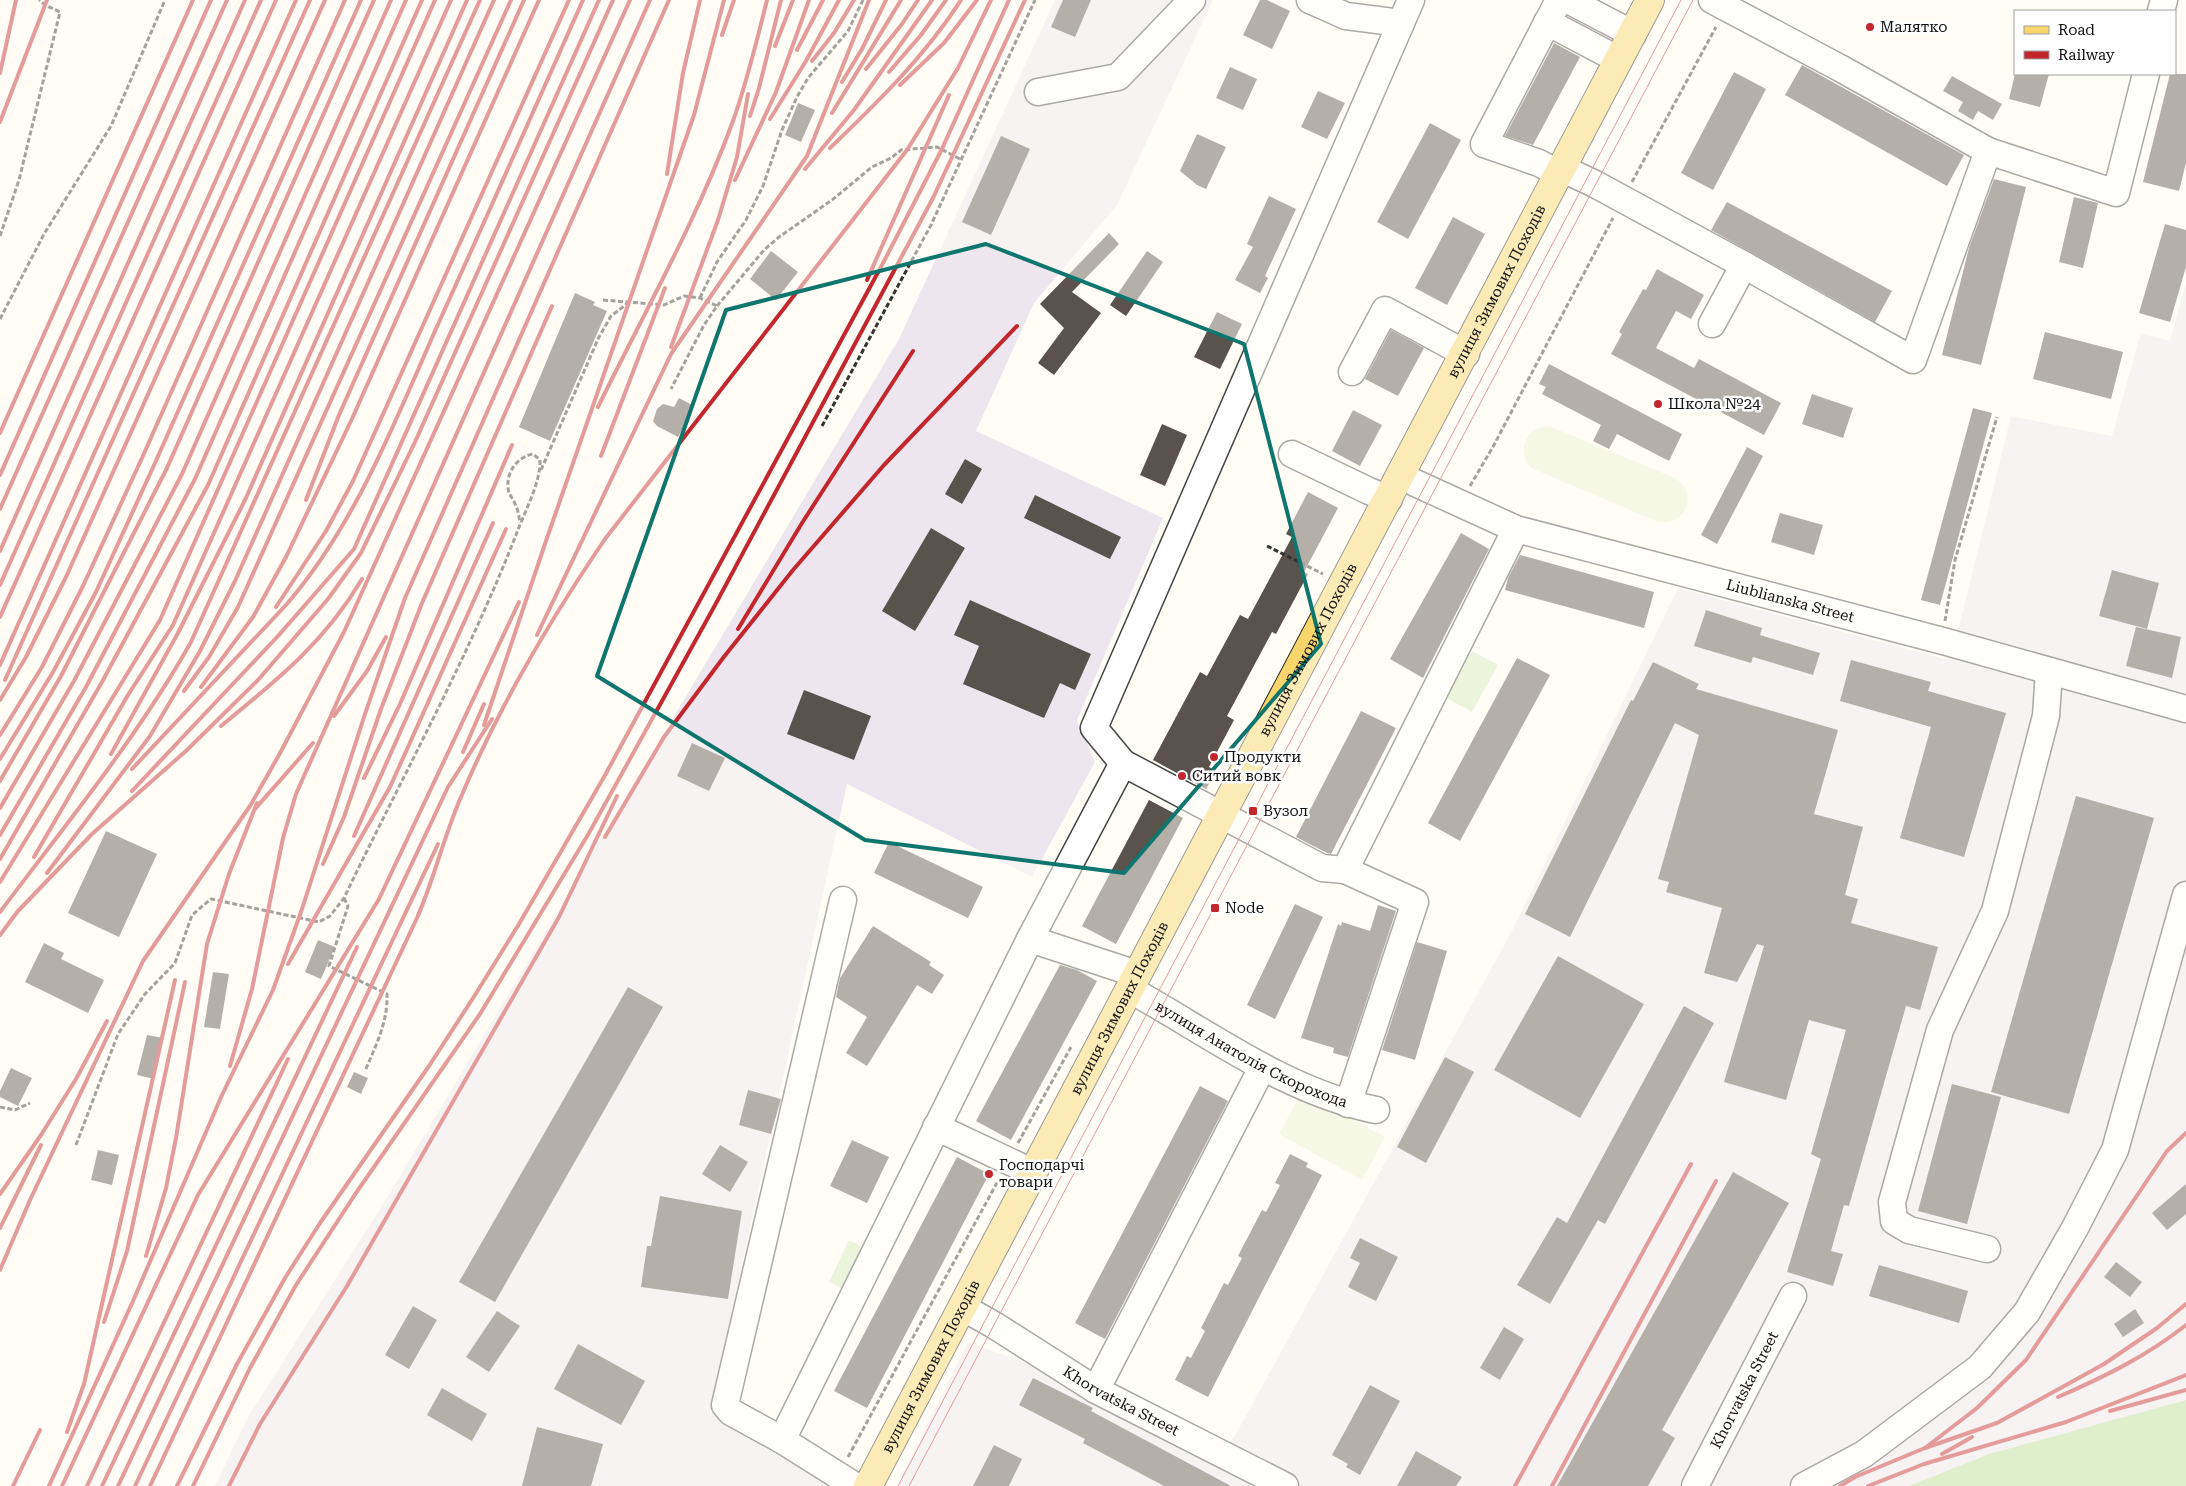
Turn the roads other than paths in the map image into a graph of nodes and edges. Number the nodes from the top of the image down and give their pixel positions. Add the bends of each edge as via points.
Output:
1 (1192, 0) edge
2 (1310, 0) edge
3 (1568, 0) edge
4 (1650, 0) edge
5 (1719, 4) edge
6 (1406, 11) edge
7 (1553, 11) edge
8 (1633, 34) junction
9 (1619, 60) junction
10 (2146, 75) edge
11 (1038, 92) dead end
12 (1988, 151) junction
13 (1561, 172) junction
14 (1744, 265) junction
15 (1712, 324) dead end
16 (1466, 354) junction
17 (1352, 372) dead end
18 (1292, 454) dead end
19 (1394, 487) junction
20 (1516, 529) junction
21 (2049, 671) junction
22 (2186, 709) edge
23 (1123, 763) junction
24 (1221, 816) junction
25 (1345, 870) junction
26 (2186, 895) edge
27 (843, 900) dead end
28 (1030, 939) junction
29 (1133, 982) junction
30 (1262, 1068) junction
31 (1348, 1104) junction
32 (1376, 1110) dead end
33 (936, 1127) junction
34 (1032, 1172) junction
35 (1986, 1248) dead end
36 (1793, 1296) dead end
37 (962, 1307) junction
38 (1096, 1390) junction
39 (782, 1440) junction
40 (856, 1486) edge
41 (868, 1486) edge
42 (1285, 1486) edge
43 (1695, 1486) edge
44 (1804, 1486) edge

1 - 11 street via 1118,77
2 - 6 street via 1346,16
3 - 8 street
4 - 8 main road, вулиця Зимових Походів
5 - 12 street
6 - 23 street via 1094,728
7 - 9 street
7 - 13 street via 1484,144
8 - 9 main road, вулиця Зимових Походів
9 - 13 main road, вулиця Зимових Походів
10 - 12 street via 2116,193
12 - 14 street via 1913,360
13 - 14 street via 1623,199
13 - 16 main road, вулиця Зимових Походів
14 - 15 street
16 - 17 street via 1385,310
16 - 19 main road, вулиця Зимових Походів
18 - 19 street, Liublianska Street via 1369,491
19 - 20 street, Liublianska Street via 1460,504
19 - 24 main road, вулиця Зимових Походів
20 - 21 street, Liublianska Street
20 - 25 street
21 - 22 street, Liublianska Street
21 - 35 street via 2046,716 1995,911 1940,1030 1892,1202 1894,1221 1909,1230
23 - 24 street
23 - 28 street
24 - 25 street via 1322,868
24 - 29 main road, вулиця Зимових Походів
25 - 31 street via 1415,902
26 - 44 street via 2115,1150 2027,1312 1980,1368 1864,1454
27 - 39 street via 725,1405 731,1412
28 - 29 street, вулиця Анатолія Скорохода
28 - 33 street
29 - 30 street, вулиця Анатолія Скорохода
29 - 34 main road, вулиця Зимових Походів
30 - 31 street, вулиця Анатолія Скорохода
30 - 38 street
31 - 32 street, вулиця Анатолія Скорохода
33 - 34 street
33 - 39 street
34 - 37 main road, вулиця Зимових Походів
36 - 43 street, Khorvatska Street
37 - 38 street, Khorvatska Street
37 - 41 main road, вулиця Зимових Походів
38 - 42 street, Khorvatska Street
39 - 40 street

